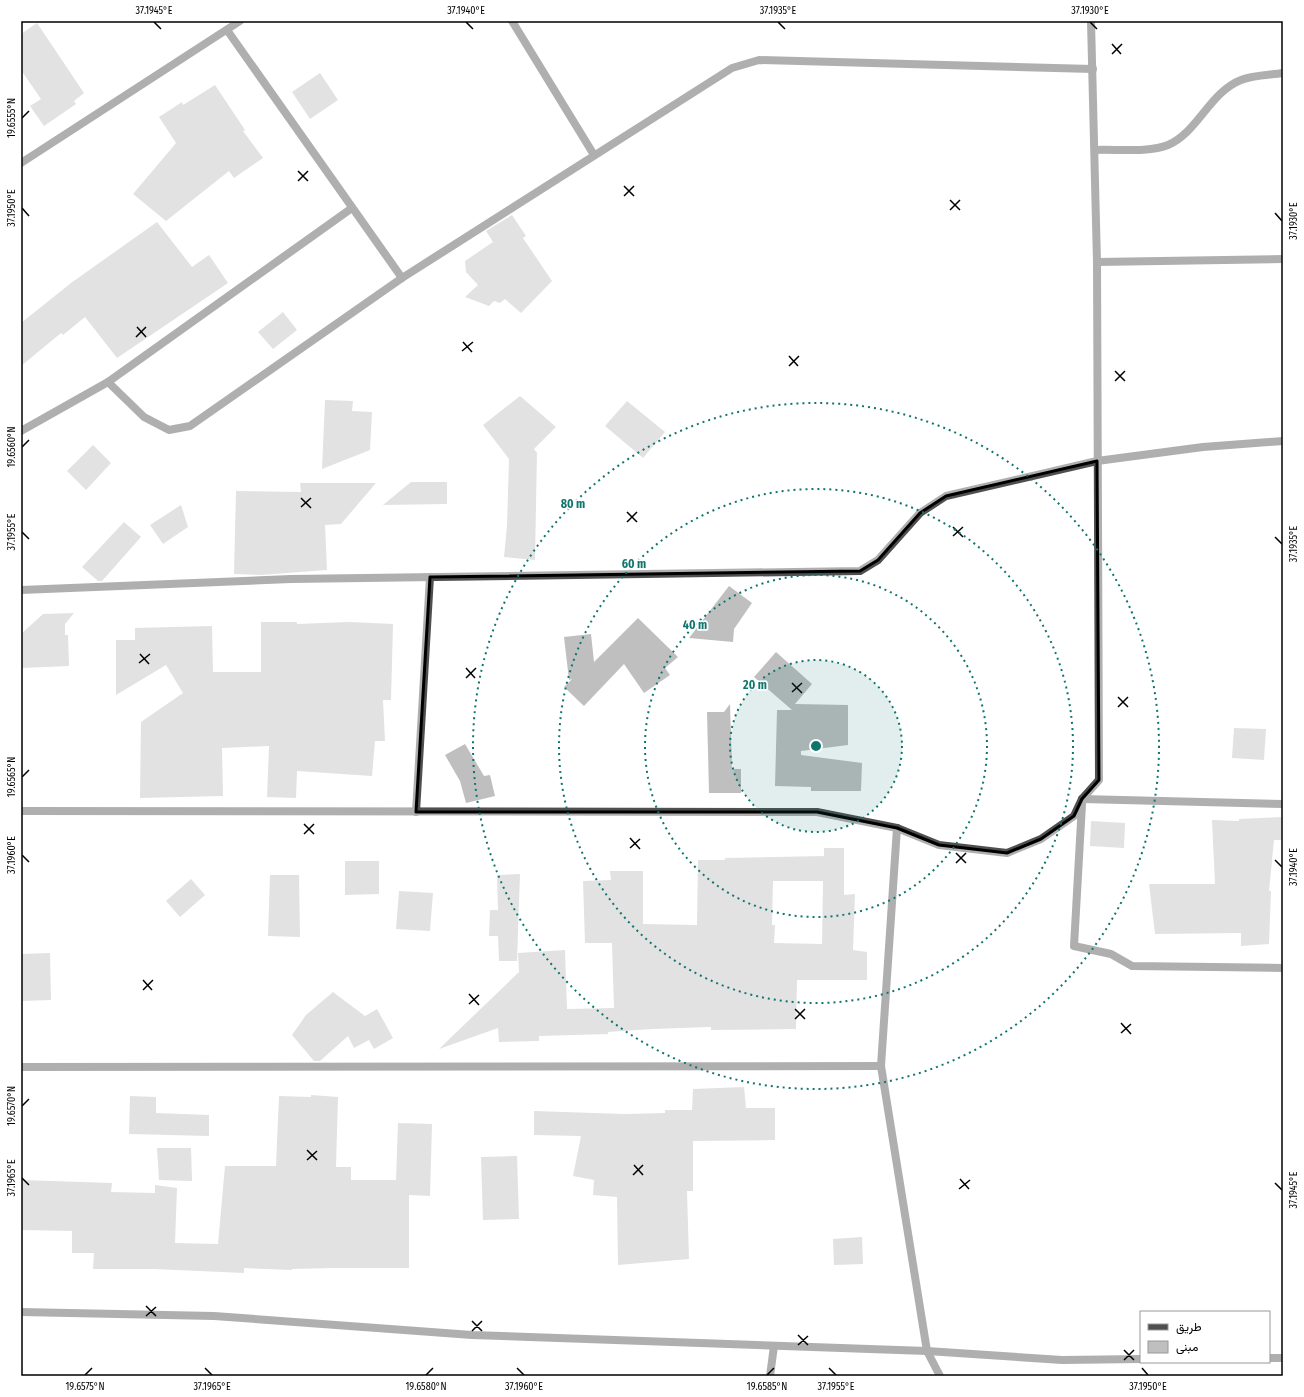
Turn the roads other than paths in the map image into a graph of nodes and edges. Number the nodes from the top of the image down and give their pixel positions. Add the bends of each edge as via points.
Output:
1 (240, 21) edge
2 (512, 21) edge
3 (1091, 21) edge
4 (227, 30) junction
5 (1093, 69) junction
6 (1283, 73) edge
7 (1095, 150) junction
8 (594, 156) junction
9 (21, 163) edge
10 (352, 208) junction
11 (1283, 259) edge
12 (1097, 262) junction
13 (402, 278) junction
14 (108, 382) junction
15 (21, 432) edge
16 (1283, 442) edge
17 (1097, 461) junction
18 (430, 577) junction
19 (21, 590) edge
20 (1082, 799) junction
21 (1283, 804) edge
22 (21, 811) edge
23 (416, 812) junction
24 (897, 828) junction
25 (1283, 968) edge
26 (881, 1066) junction
27 (21, 1067) edge
28 (21, 1312) edge
29 (774, 1346) junction
30 (927, 1351) junction
31 (1270, 1358) edge
32 (1283, 1358) edge
33 (1140, 1359) edge
34 (770, 1376) edge
35 (940, 1376) edge

1 - 4 street
2 - 8 street
3 - 5 street
4 - 9 street
4 - 10 street
5 - 7 street
5 - 8 street via 759,60 732,68
6 - 7 street via 1241,80 1226,88 1180,137 1168,145
7 - 12 street
8 - 13 street
10 - 13 street
10 - 14 street
11 - 12 street
12 - 17 street
13 - 14 street via 190,426 169,430 144,417
14 - 15 street
16 - 17 street via 1203,447
17 - 18 street via 946,496 920,513 878,560 860,571
17 - 20 street via 1098,780
18 - 19 street via 291,579
18 - 23 street
20 - 21 street
20 - 24 street via 1074,816 1041,839 1007,853 939,845
20 - 25 street via 1074,946 1111,954 1132,966
22 - 23 street
23 - 24 street via 816,812
24 - 26 street
26 - 27 street
26 - 30 street
28 - 29 street via 214,1316 472,1335
29 - 30 street
29 - 34 street
30 - 33 street via 1062,1360
30 - 35 street
31 - 32 street

